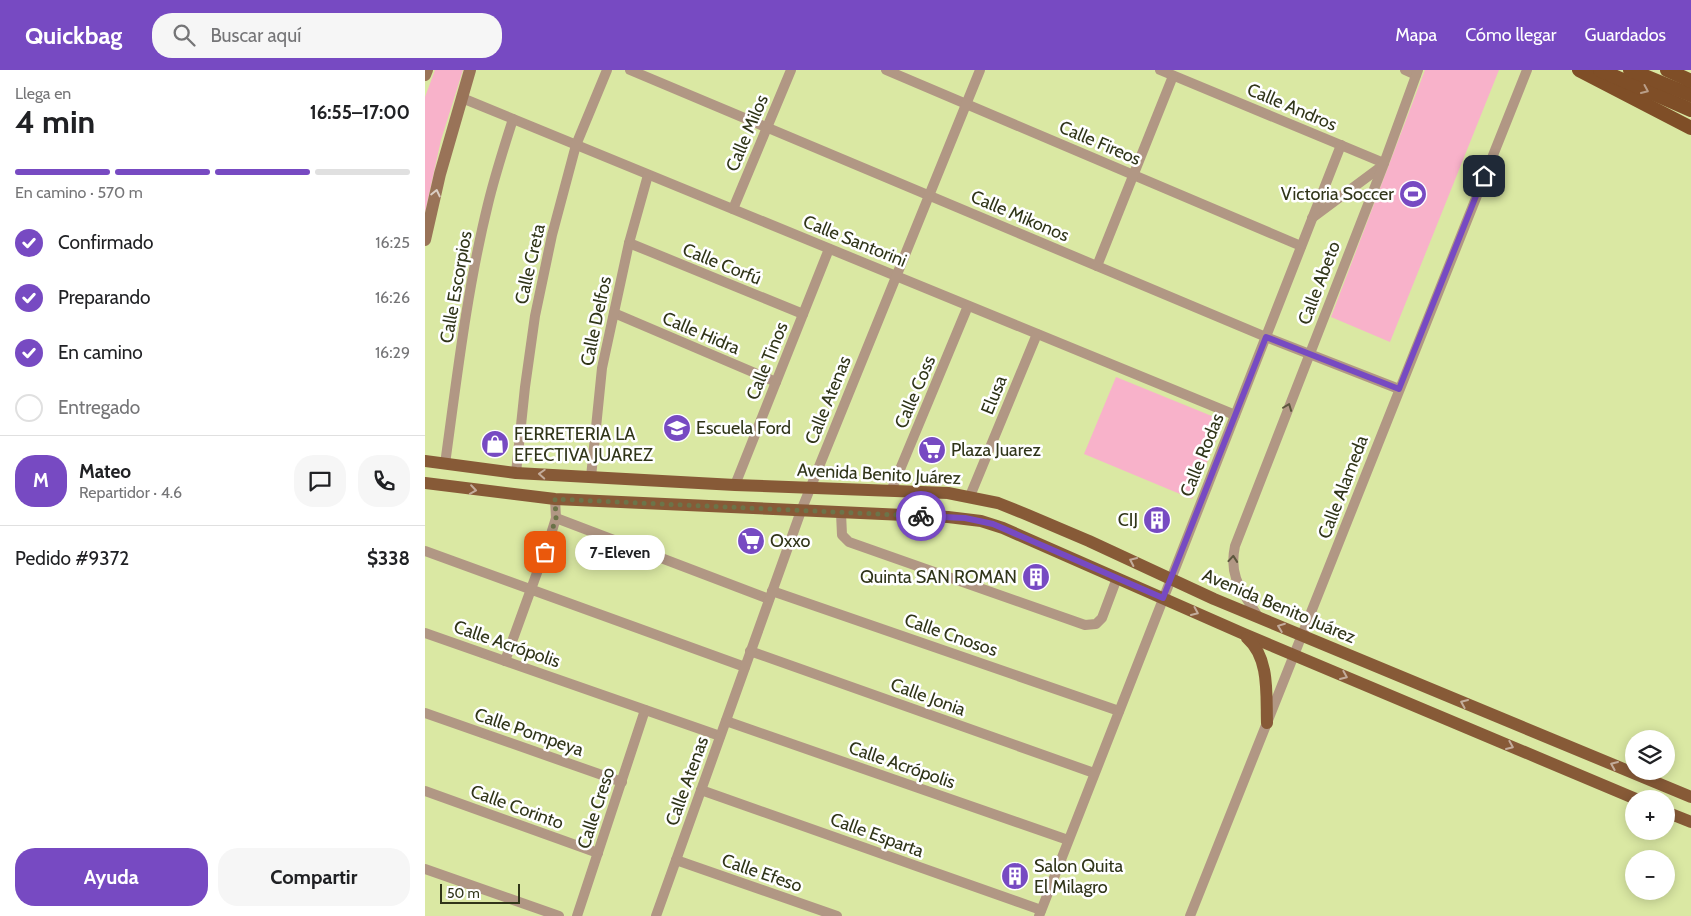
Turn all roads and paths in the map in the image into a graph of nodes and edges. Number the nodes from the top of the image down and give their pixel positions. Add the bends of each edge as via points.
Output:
1 (427, 70) edge
2 (471, 70) edge
3 (607, 70) edge
4 (630, 70) edge
5 (791, 70) edge
6 (886, 70) edge
7 (979, 70) edge
8 (1160, 70) edge
9 (1405, 70) edge
10 (1527, 70) edge
11 (1579, 70) edge
12 (1600, 70) edge
13 (1630, 70) edge
14 (1667, 70) edge
15 (1417, 72) edge
16 (425, 75) edge
17 (1173, 76) junction
18 (1691, 80) edge
19 (1691, 95) edge
20 (462, 98) junction
21 (966, 104) junction
22 (1691, 110) edge
23 (513, 119) junction
24 (767, 128) junction
25 (1691, 128) edge
26 (576, 145) junction
27 (1341, 145) junction
28 (1383, 164) junction
29 (648, 174) junction
30 (1134, 175) junction
31 (929, 195) junction
32 (733, 209) junction
33 (1312, 218) junction
34 (425, 240) edge
35 (629, 243) junction
36 (1301, 246) junction
37 (829, 248) junction
38 (1097, 266) junction
39 (896, 276) junction
40 (968, 306) junction
41 (614, 313) junction
42 (803, 314) junction
43 (1037, 334) junction
44 (1266, 337) junction
45 (1309, 354) junction
46 (776, 382) junction
47 (1399, 389) junction
48 (1235, 415) junction
49 (425, 461) edge
50 (445, 464) junction
51 (516, 473) junction
52 (591, 477) junction
53 (425, 483) edge
54 (735, 485) junction
55 (810, 488) junction
56 (891, 491) junction
57 (969, 496) junction
58 (555, 499) junction
59 (801, 511) junction
60 (841, 513) junction
61 (556, 518) junction
62 (425, 550) edge
63 (1117, 578) junction
64 (1170, 579) junction
65 (531, 589) junction
66 (770, 595) junction
67 (1163, 598) junction
68 (1259, 618) junction
69 (425, 632) edge
70 (1244, 634) junction
71 (1303, 635) junction
72 (750, 651) junction
73 (1294, 656) junction
74 (505, 661) junction
75 (745, 667) junction
76 (645, 710) junction
77 (1119, 711) junction
78 (425, 712) edge
79 (726, 721) junction
80 (1267, 723) junction
81 (720, 736) junction
82 (1094, 773) junction
83 (622, 782) junction
84 (701, 790) junction
85 (425, 791) edge
86 (1625, 794) edge
87 (1691, 797) edge
88 (1675, 816) edge
89 (1691, 822) edge
90 (1068, 840) junction
91 (598, 853) junction
92 (676, 860) junction
93 (425, 868) edge
94 (1040, 913) edge
95 (559, 916) edge
96 (577, 916) edge
97 (656, 916) edge
98 (837, 916) edge
99 (1190, 916) edge

1 - 16 main road
2 - 20 main road
3 - 26 street, Calle Creta
4 - 24 street, Calle Mikonos
5 - 24 street, Calle Milos
6 - 21 street, Calle Fireos
7 - 21 street, Calle Atenas
8 - 17 street, Calle Andros
9 - 15 street
10 - 47 street, Calle Alameda
11 - 25 highway
12 -> 22 highway
13 - 19 highway
14 - 18 highway
15 - 28 street, Calle Abeto
17 - 27 street, Calle Andros
17 - 30 street
20 - 23 street, Calle Santorini
34 -> 20 main road
21 - 30 street, Calle Fireos
21 - 31 street, Calle Atenas
23 - 26 street, Calle Santorini
23 - 50 street, Calle Escorpios via 488,204 471,286
24 - 31 street, Calle Mikonos
24 - 32 street, Calle Milos
26 - 29 street, Calle Santorini
26 - 51 street, Calle Creta via 535,316
27 - 28 street, Calle Andros
27 - 33 street, Calle Rodas
28 - 33 street
28 - 45 street, Calle Abeto
29 - 32 street, Calle Santorini
29 - 35 street, Calle Delfos
30 - 36 street, Calle Fireos
30 - 38 street
31 - 38 street, Calle Mikonos
31 - 39 street, Calle Atenas
32 - 37 street, Calle Santorini
33 - 36 street, Calle Rodas
35 - 41 street, Calle Delfos
35 - 42 street, Calle Corfú
36 - 44 street, Calle Rodas
37 - 39 street, Calle Santorini
37 - 42 street, Calle Tinos
38 - 44 street, Calle Mikonos
39 - 40 street, Calle Santorini
39 - 55 street, Calle Atenas
40 - 43 street, Calle Santorini
40 - 56 street, Calle Coss
41 - 46 street, Calle Hidra
41 - 52 street, Calle Delfos via 602,368
42 - 46 street, Calle Tinos
43 - 48 street, Calle Santorini
43 - 57 street, Elusa
44 - 45 street, Calle Mikonos
44 - 48 street, Calle Rodas
45 - 47 street, Calle Mikonos
68 -> 45 street, Calle Abeto via 1235,579 1232,558
46 - 54 street, Calle Tinos
47 - 71 street, Calle Alameda
48 - 64 street, Calle Rodas
49 - 50 main road, Avenida Benito Juárez
50 - 51 main road, Avenida Benito Juárez
52 -> 51 main road, Avenida Benito Juárez
52 - 54 main road, Avenida Benito Juárez
53 -> 58 main road
54 - 55 main road, Avenida Benito Juárez
55 - 56 main road, Avenida Benito Juárez
55 - 59 street, Calle Atenas
56 - 57 main road, Avenida Benito Juárez
64 -> 57 main road, Avenida Benito Juárez via 1023,513
58 - 59 main road
58 - 61 street
59 - 60 main road
59 - 66 street, Calle Atenas
60 - 63 main road via 981,521
60 - 63 street via 843,535 849,542 1085,625 1096,624 1102,618
61 - 65 street
61 - 66 street, Calle Cnosos
62 - 65 street
63 - 67 main road
64 - 67 street, Calle Rodas
64 - 68 main road, Avenida Benito Juárez
65 - 74 street
65 - 75 street
66 - 72 street, Calle Atenas
66 - 77 street, Calle Cnosos
67 -> 70 main road
67 - 77 street, Calle Rodas
71 -> 68 main road, Avenida Benito Juárez
69 - 74 street, Calle Acrópolis
70 - 73 main road
70 - 80 main road via 1260,653
71 - 73 street, Calle Alameda
87 -> 71 main road, Avenida Benito Juárez
72 - 75 street, Calle Atenas
72 - 82 street, Calle Jonia
73 - 80 street, Calle Alameda
73 -> 86 main road
74 - 76 street, Calle Acrópolis
75 - 79 street, Calle Atenas
76 - 81 street, Calle Acrópolis
76 - 83 street, Calle Creso
77 - 82 street, Calle Rodas
78 - 83 street, Calle Pompeya
79 - 81 street, Calle Atenas
79 - 90 street, Calle Acrópolis
80 - 99 street, Calle Alameda
81 - 84 street, Calle Atenas
82 - 90 street, Calle Rodas
83 - 91 street, Calle Creso
84 - 92 street, Calle Atenas
84 - 94 street, Calle Esparta
85 - 91 street, Calle Corinto
88 - 89 main road
90 - 94 street, Calle Rodas
91 - 96 street, Calle Creso
92 - 97 street, Calle Atenas
92 - 98 street, Calle Efeso
93 - 95 street

